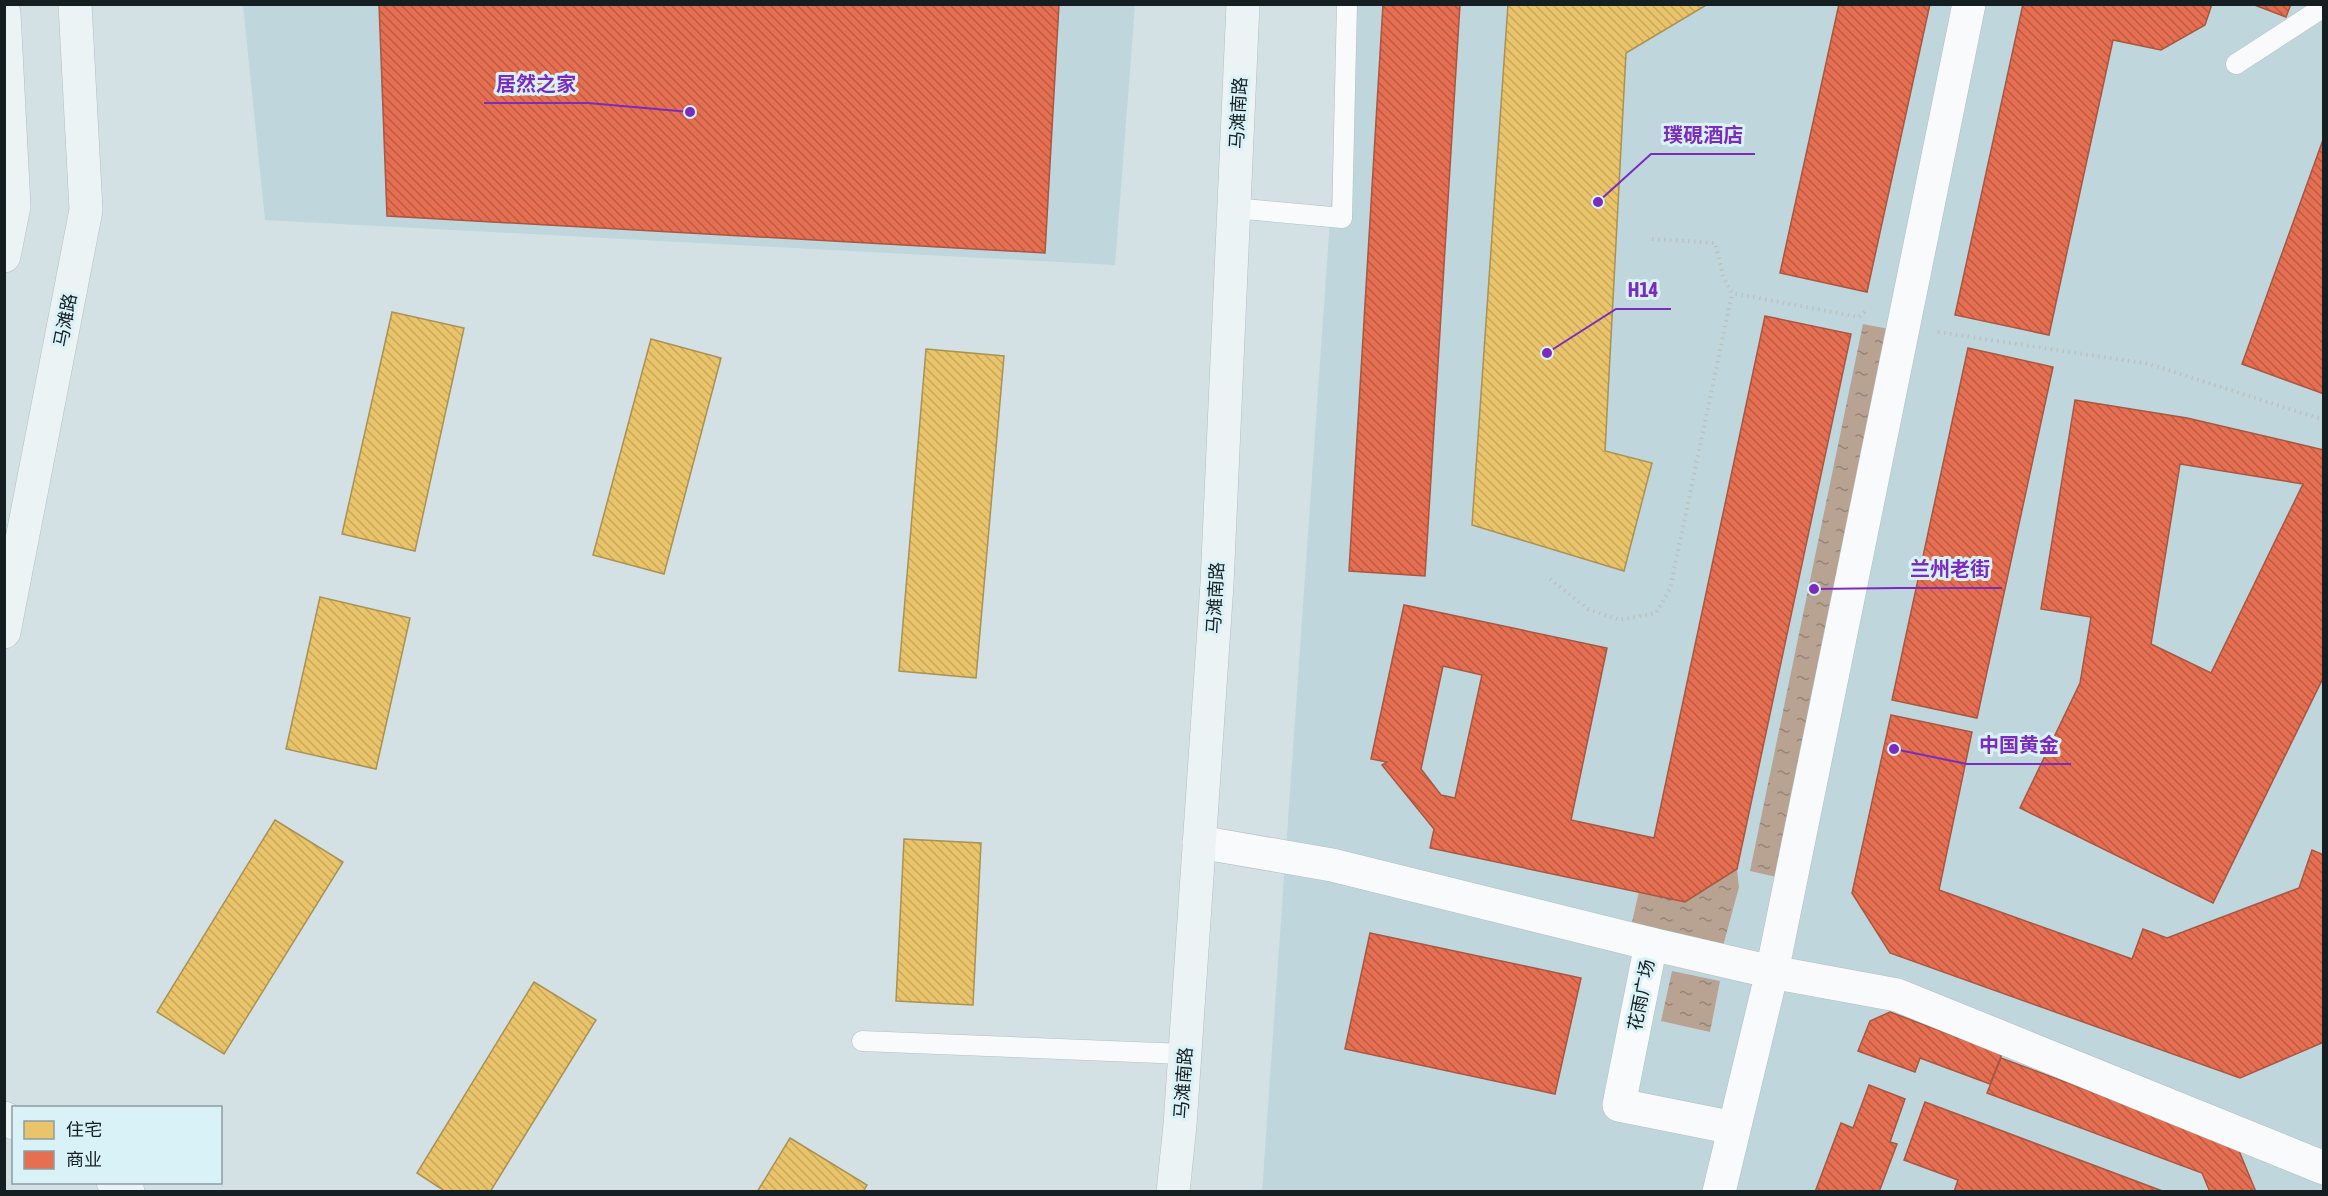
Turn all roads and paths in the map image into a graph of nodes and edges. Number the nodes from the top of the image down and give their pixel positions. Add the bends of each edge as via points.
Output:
1 (75, 4) edge
2 (1243, 4) edge
3 (1347, 4) edge
4 (1969, 4) edge
5 (2322, 4) edge
6 (4, 13) edge
7 (2236, 64) dead end
8 (1233, 208) junction
9 (1652, 239) dead end
10 (4, 256) edge
11 (1732, 293) junction
12 (1908, 306) junction
13 (2324, 420) edge
14 (1550, 579) dead end
15 (4, 632) edge
16 (1199, 842) junction
17 (1651, 944) junction
18 (1772, 972) junction
19 (862, 1041) dead end
20 (1185, 1054) junction
21 (1734, 1128) junction
22 (2324, 1168) edge
23 (2324, 1179) edge
24 (1173, 1191) edge
25 (1719, 1191) edge
26 (2318, 1191) edge

1 - 15 main road, 马滩路 via 86,210
2 - 8 main road, 马滩南路
3 - 8 lane via 1342,218
4 - 12 street
5 - 7 lane via 2316,12
6 - 10 main road via 14,206
8 - 16 main road, 马滩南路 via 1217,584
9 - 11 path via 1715,243 1724,279
11 - 12 path via 1859,317 1874,304
11 - 14 path via 1670,589 1656,613 1618,620 1588,609
12 - 13 path via 1937,332 2149,364
12 - 18 street
16 - 17 street via 1332,865
16 - 20 main road, 马滩南路
17 - 18 street, 花雨广场
17 - 21 street, 花雨广场 via 1619,1106
18 - 21 street
18 - 22 street, 花雨广场 via 1897,994
19 - 20 lane
20 - 24 main road, 马滩南路
21 - 25 street
23 - 26 street

